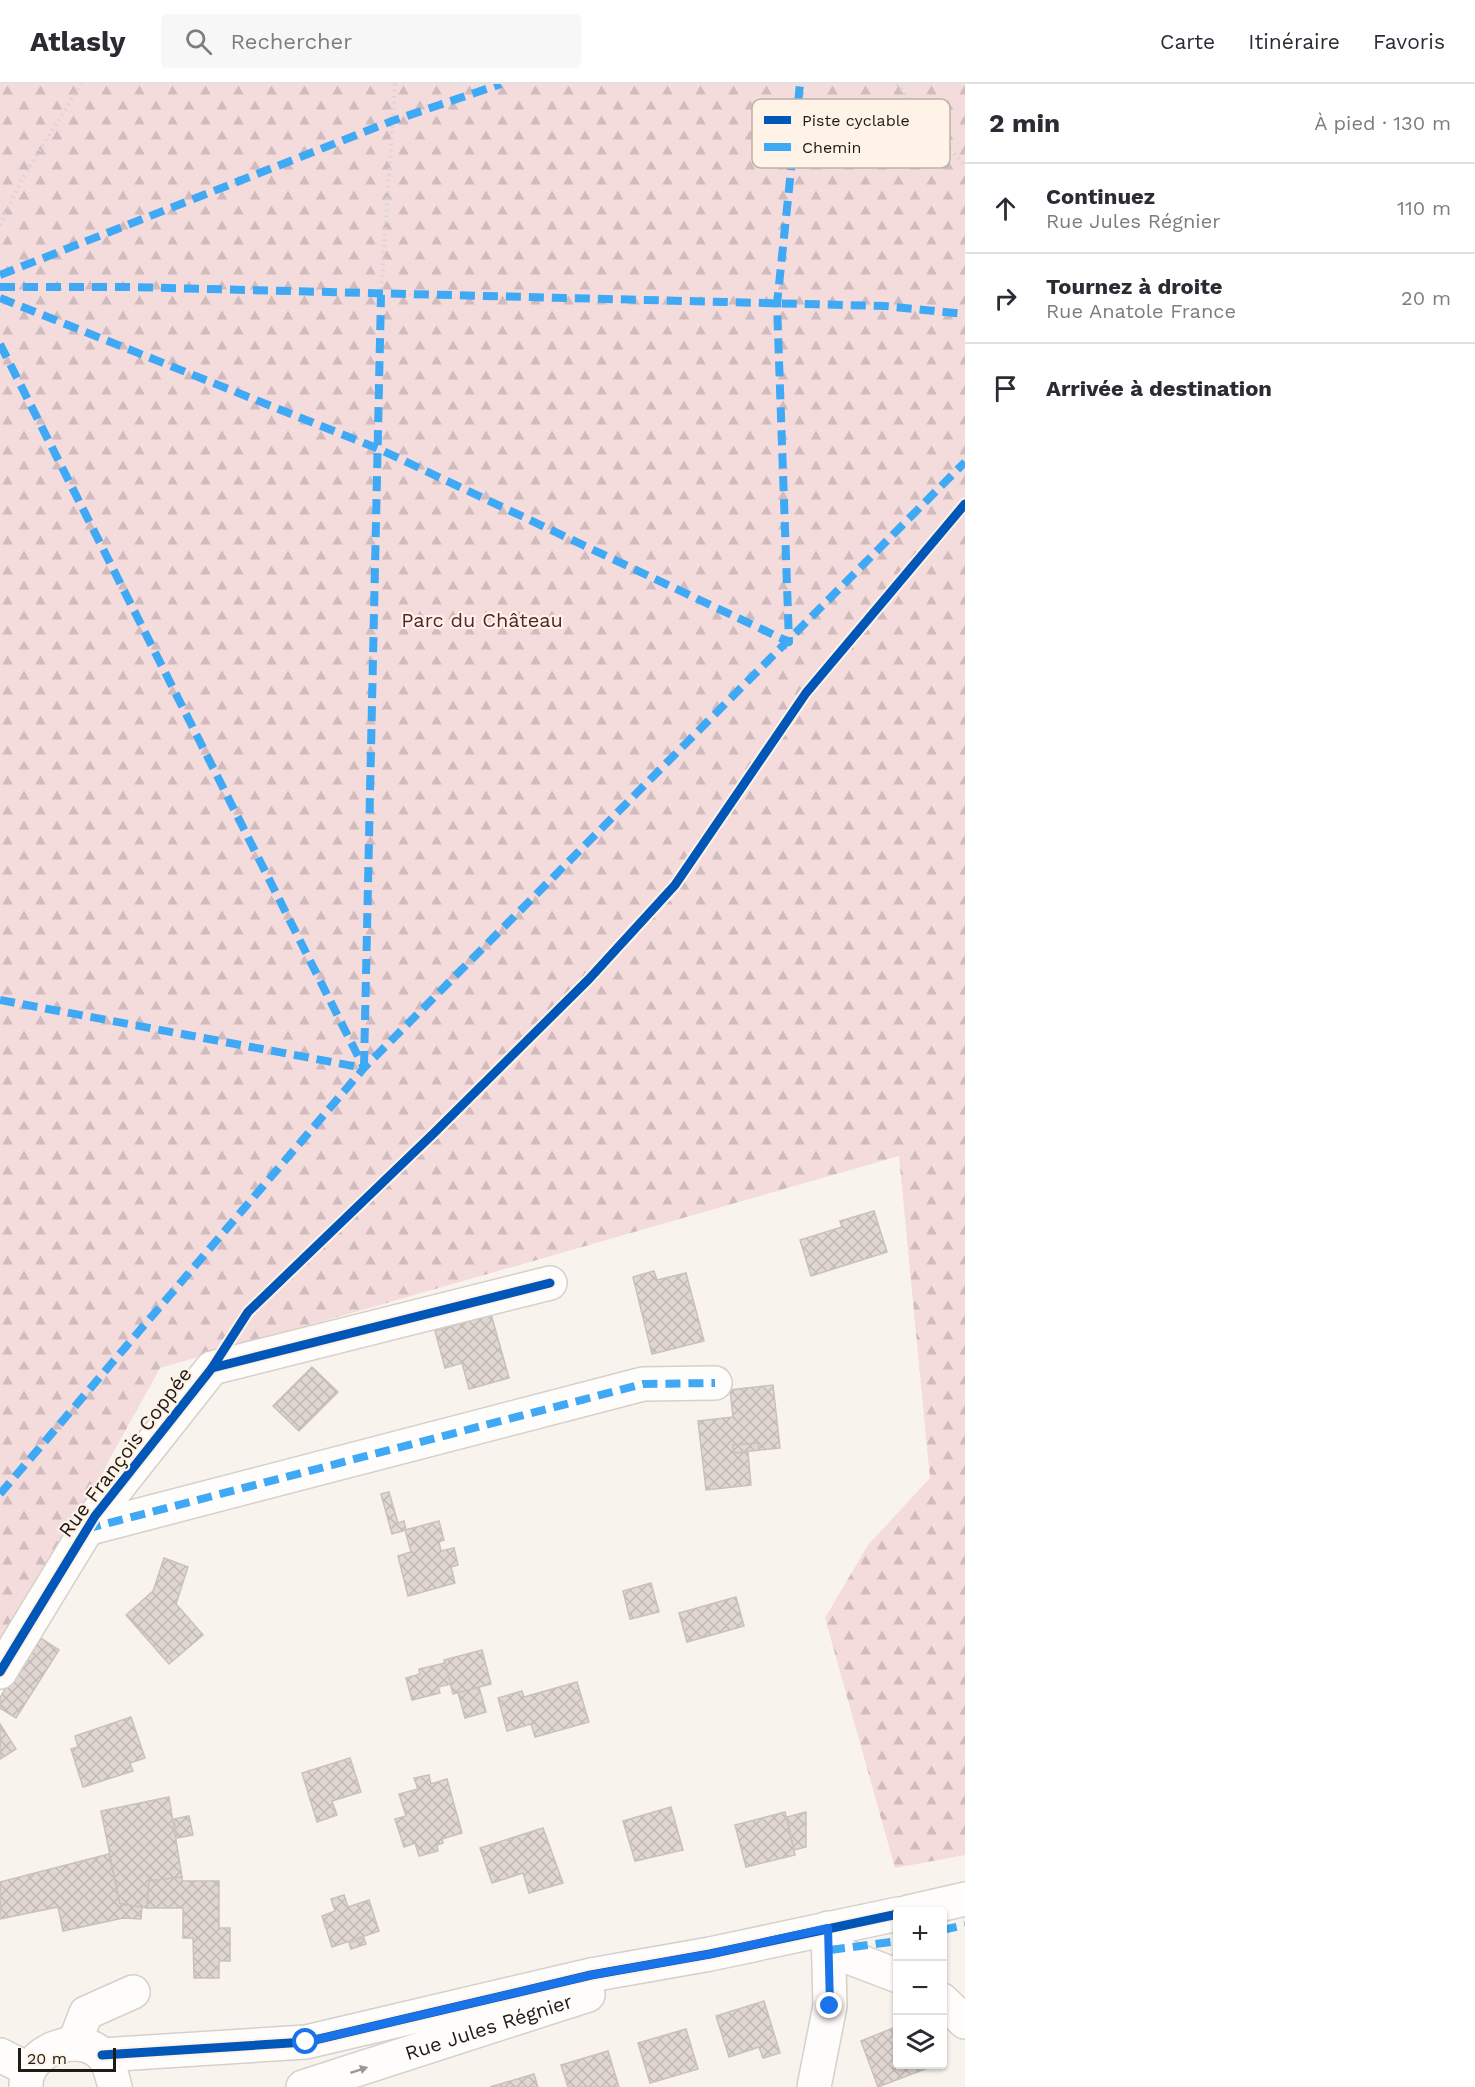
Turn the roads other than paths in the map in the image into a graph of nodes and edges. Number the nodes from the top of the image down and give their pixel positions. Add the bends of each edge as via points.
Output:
1 (550, 1283) dead end
2 (715, 1383) dead end
3 (86, 1529) junction
4 (0, 1672) edge
5 (965, 1899) edge
6 (927, 1907) edge
7 (893, 1915) edge
8 (829, 1939) junction
9 (710, 1954) junction
10 (893, 1974) edge
11 (133, 1992) dead end
12 (947, 2005) edge
13 (965, 2022) edge
14 (88, 2049) junction
15 (0, 2055) edge
16 (28, 2079) edge
17 (115, 2087) edge
18 (303, 2087) edge
19 (814, 2087) edge

1 - 3 street, Rue François Coppée via 212,1368
2 - 3 street via 643,1384
3 - 4 street, Rue François Coppée
5 - 6 street
7 - 8 street, Rue Jules Régnier
8 - 9 street, Rue Jules Régnier
8 - 10 street
8 - 19 street via 830,2006
9 - 14 street, Rue Jules Régnier via 591,1975 306,2042
18 -> 9 street, Rue Jules Régnier
11 - 14 street via 86,2013
12 - 13 street
14 - 16 street, Rue Jules Régnier via 54,2048 38,2057
14 - 17 street
15 - 16 street

